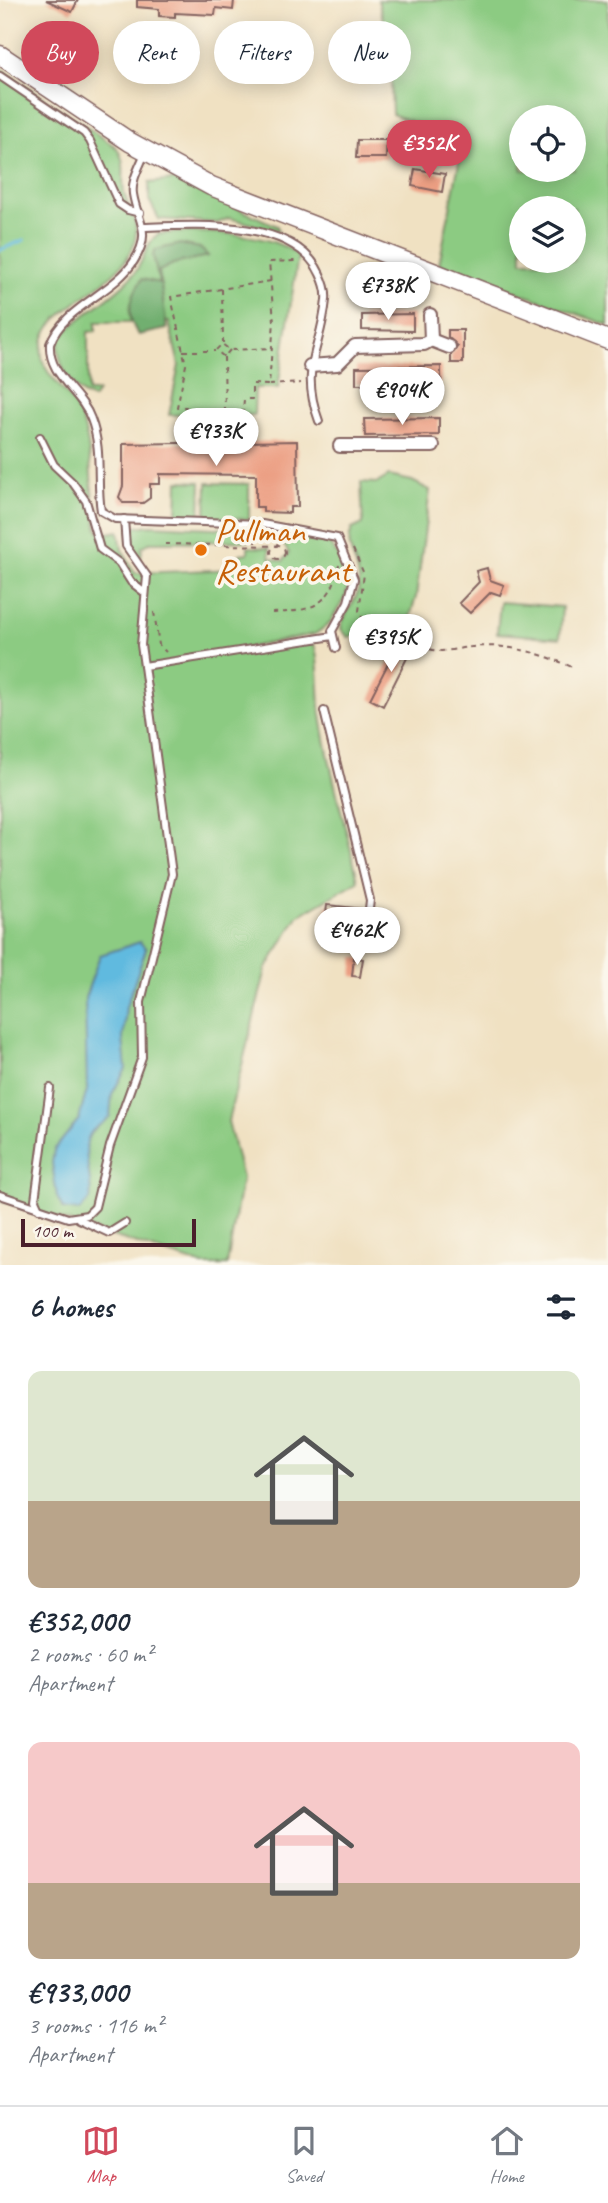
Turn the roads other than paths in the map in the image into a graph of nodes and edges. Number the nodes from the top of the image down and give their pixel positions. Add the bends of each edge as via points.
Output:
1 (0, 55) edge
2 (0, 76) edge
3 (145, 151) junction
4 (140, 213) junction
5 (143, 227) junction
6 (430, 315) dead end
7 (431, 340) junction
8 (608, 340) edge
9 (449, 347) dead end
10 (310, 366) junction
11 (319, 421) dead end
12 (40, 437) dead end
13 (340, 446) dead end
14 (433, 446) dead end
15 (124, 519) junction
16 (145, 593) junction
17 (333, 636) junction
18 (336, 648) dead end
19 (145, 666) junction
20 (324, 711) dead end
21 (365, 944) dead end
22 (50, 1088) dead end
23 (0, 1195) edge
24 (39, 1209) junction
25 (79, 1219) junction
26 (125, 1223) dead end

1 - 3 main road
2 - 4 lane via 84,133 119,204
3 - 4 lane via 133,184
3 - 8 main road via 231,194
4 - 5 lane
5 - 10 lane via 259,232 294,244 311,258 326,300
5 - 15 lane via 141,244 128,269 63,324 50,344 54,367 92,419 101,456 101,511
6 - 7 street
7 - 9 street
7 - 10 street via 355,346 337,365
10 - 11 lane via 309,383
12 - 16 lane via 54,465 86,501 100,549
13 - 14 street
15 - 16 lane via 126,546 147,576
15 - 17 lane via 256,523 331,535 342,547 354,579
16 - 19 lane via 141,645
17 - 18 lane
17 - 19 lane
19 - 25 lane via 172,874 141,1002 142,1057 110,1146 95,1207
20 - 21 lane via 370,900
22 - 24 lane via 35,1200
23 - 24 lane
24 - 25 lane
25 - 26 lane via 109,1233

